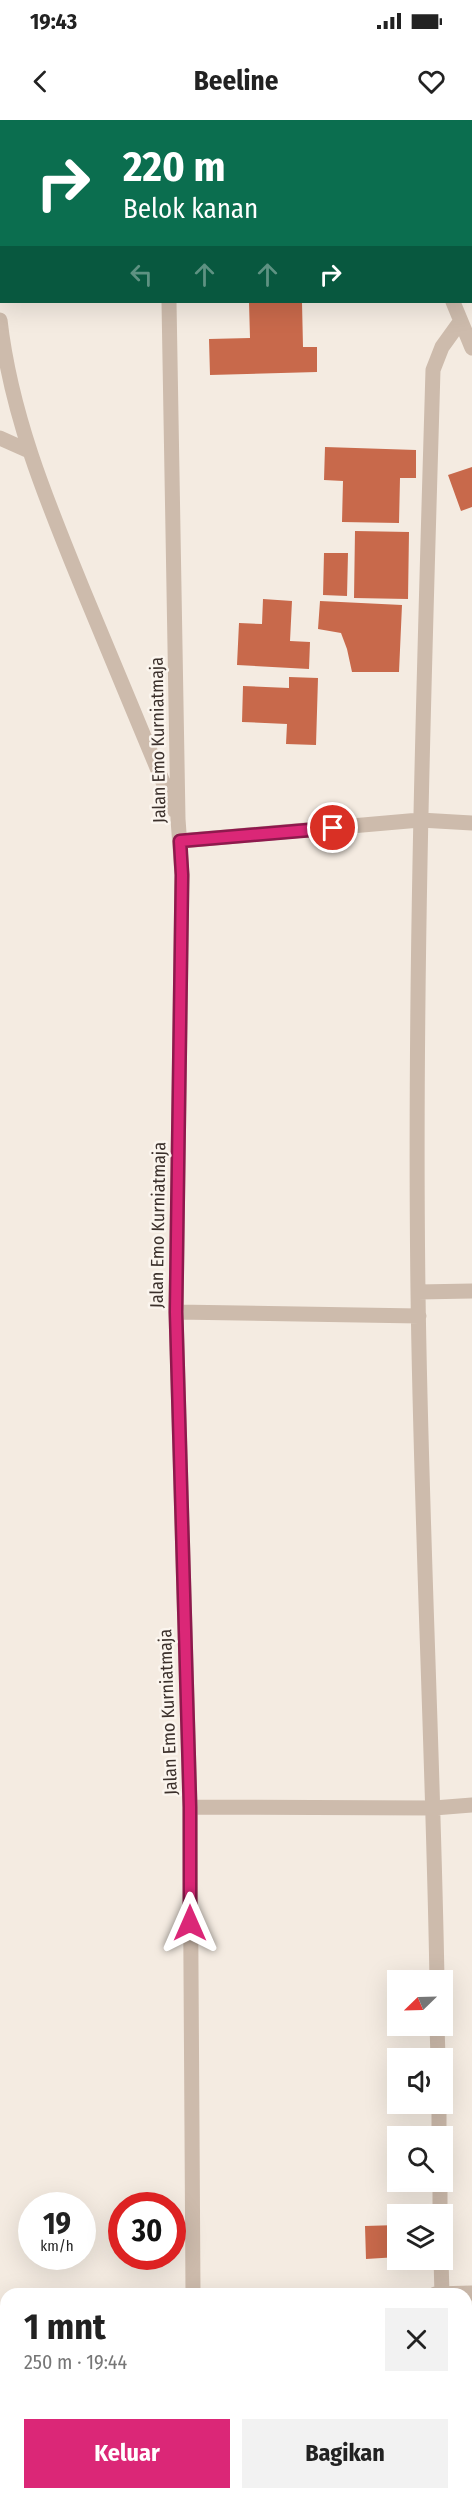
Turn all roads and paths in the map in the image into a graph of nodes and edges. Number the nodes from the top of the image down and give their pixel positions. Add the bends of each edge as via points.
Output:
1 (169, 303) edge
2 (453, 303) edge
3 (0, 320) edge
4 (460, 322) junction
5 (472, 348) edge
6 (0, 438) edge
7 (29, 451) junction
8 (178, 819) junction
9 (420, 820) junction
10 (472, 823) edge
11 (180, 841) junction
12 (472, 1291) edge
13 (418, 1292) junction
14 (176, 1312) junction
15 (419, 1316) junction
16 (472, 1805) edge
17 (190, 1807) junction
18 (434, 1808) junction
19 (436, 1970) edge
20 (441, 2270) edge
21 (193, 2288) edge
22 (442, 2288) edge

1 - 8 street, Jalan Emo Kurniatmaja
2 - 4 street
3 - 7 street via 3,350
4 - 5 street
4 - 9 street via 433,369
6 - 7 street
7 - 8 street
8 - 11 street, Jalan Emo Kurniatmaja
9 - 10 street
9 - 11 street
9 - 13 street
11 - 14 street, Jalan Emo Kurniatmaja
12 - 13 street
13 - 15 street
14 - 15 street
14 - 17 street, Jalan Emo Kurniatmaja
15 - 18 street
16 - 18 street
17 - 18 street
17 - 21 street, Jalan Emo Kurniatmaja
18 - 19 street
20 - 22 street

